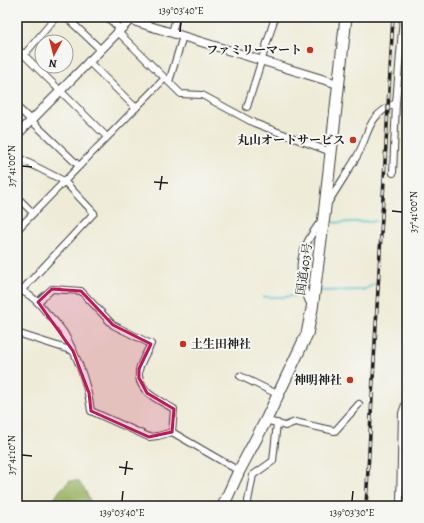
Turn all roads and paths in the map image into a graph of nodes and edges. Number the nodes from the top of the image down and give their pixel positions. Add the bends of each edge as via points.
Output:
1 (56, 17) edge
2 (66, 17) edge
3 (107, 17) edge
4 (176, 17) edge
5 (275, 17) edge
6 (346, 17) edge
7 (403, 17) edge
8 (129, 18) edge
9 (145, 20) edge
10 (119, 30) junction
11 (172, 33) junction
12 (183, 36) junction
13 (17, 48) edge
14 (100, 49) junction
15 (24, 55) junction
16 (262, 60) junction
17 (88, 61) junction
18 (167, 80) junction
19 (338, 84) junction
20 (60, 90) junction
21 (396, 103) junction
22 (17, 107) edge
23 (247, 107) dead end
24 (136, 108) junction
25 (31, 120) junction
26 (17, 135) edge
27 (107, 137) junction
28 (331, 152) junction
29 (17, 157) edge
30 (79, 166) junction
31 (393, 173) dead end
32 (64, 180) junction
33 (17, 197) edge
34 (325, 212) junction
35 (33, 213) junction
36 (17, 230) edge
37 (19, 290) edge
38 (38, 302) junction
39 (312, 309) junction
40 (17, 333) edge
41 (73, 351) junction
42 (240, 376) dead end
43 (277, 394) junction
44 (407, 399) edge
45 (359, 404) dead end
46 (266, 420) junction
47 (277, 423) junction
48 (172, 432) junction
49 (239, 471) junction
50 (407, 504) edge
51 (223, 506) edge
52 (248, 506) edge

1 - 15 street
2 - 14 street
3 - 10 street
4 - 11 street
5 - 16 street
6 - 19 highway, 国道403号
7 - 21 street
8 - 9 street
8 - 10 street
9 - 11 street
10 - 14 street
10 - 18 street
11 - 12 street
12 - 16 street
12 - 18 street
13 - 15 street
14 - 17 street
15 - 20 street
16 - 19 street
16 - 23 street
17 - 20 street
17 - 24 street
18 - 24 street
18 - 28 street via 181,94 202,95 254,123
19 - 28 highway, 国道403号
20 - 25 street
20 - 27 street
21 - 31 street
21 - 34 street via 380,112 370,125 357,157
22 - 25 street
24 - 27 street
25 - 26 street
25 - 30 street
27 - 30 street
28 - 34 highway, 国道403号
29 - 32 street
30 - 32 street
32 - 35 street
32 - 37 street via 94,213
33 - 35 street
34 - 39 highway, 国道403号
34 - 39 street via 300,259 303,288
35 - 36 street
37 - 38 street
38 - 41 street via 63,332
38 - 48 street via 52,288 81,291 113,325 151,344 139,369 139,378 147,393 174,409
39 - 43 highway, 国道403号 via 307,334
40 - 41 street
41 - 48 street via 89,393 91,411 149,437
42 - 43 street
43 - 46 highway, 国道403号
44 - 50 street via 402,413 400,503
45 - 47 street via 335,431 295,422 285,426
46 - 47 street
46 - 49 highway, 国道403号
47 - 52 street via 273,461 253,475
48 - 49 street
49 - 51 highway, 国道403号

